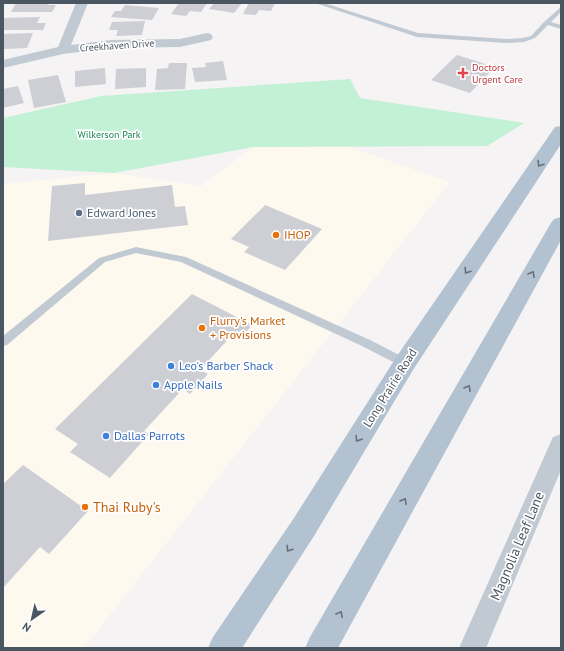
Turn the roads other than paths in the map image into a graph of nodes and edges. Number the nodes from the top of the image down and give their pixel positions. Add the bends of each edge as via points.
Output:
1 (82, 3) edge
2 (318, 3) edge
3 (561, 9) edge
4 (546, 23) junction
5 (561, 27) edge
6 (207, 37) dead end
7 (63, 50) junction
8 (3, 64) edge
9 (561, 131) edge
10 (561, 223) edge
11 (3, 342) edge
12 (405, 362) junction
13 (561, 444) edge
14 (224, 648) edge
15 (321, 648) edge
16 (472, 648) edge

1 - 7 street
2 - 4 lane via 418,35 515,41 534,37
3 - 4 lane
4 - 5 lane
6 - 7 street, Creekhaven Drive via 180,43 112,44
7 - 8 street, Creekhaven Drive
9 -> 12 main road, Long Prairie Road
15 -> 10 main road
11 - 12 lane via 102,260 136,250 183,260
12 -> 14 main road, Long Prairie Road via 304,527
13 - 16 street, Magnolia Leaf Lane

